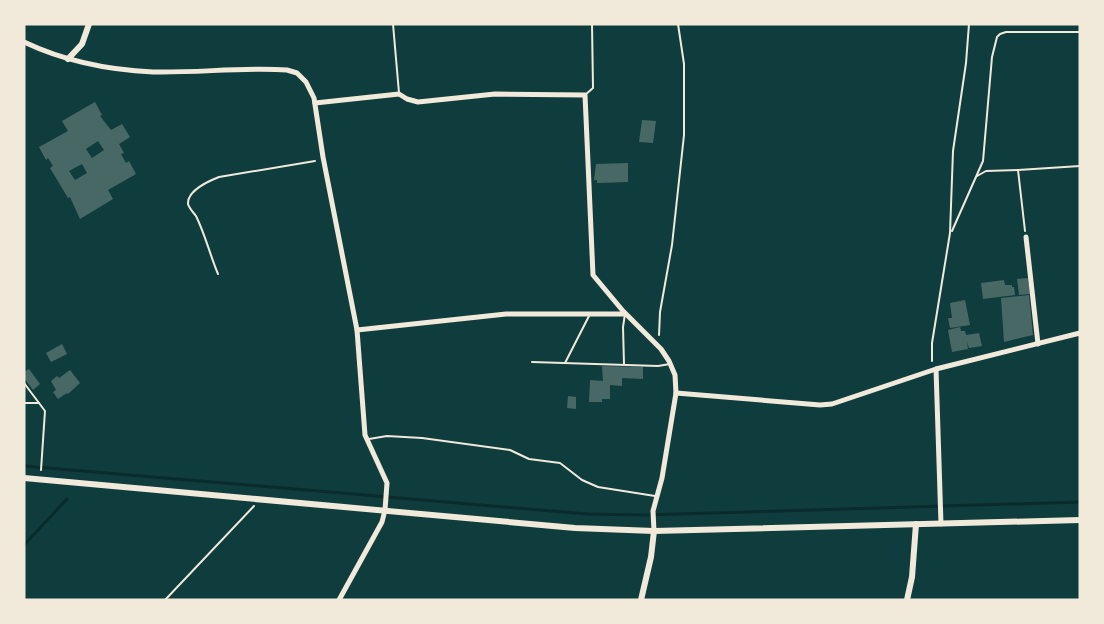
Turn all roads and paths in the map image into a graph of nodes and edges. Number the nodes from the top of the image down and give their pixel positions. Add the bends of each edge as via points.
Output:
1 (88, 24) edge
2 (393, 24) edge
3 (592, 24) edge
4 (678, 24) edge
5 (969, 24) edge
6 (1080, 32) edge
7 (24, 42) edge
8 (68, 59) junction
9 (399, 94) junction
10 (585, 95) junction
11 (315, 103) junction
12 (324, 160) junction
13 (1080, 166) edge
14 (1018, 170) junction
15 (976, 177) junction
16 (950, 233) junction
17 (1026, 237) joint
18 (218, 274) dead end
19 (591, 314) junction
20 (626, 314) junction
21 (357, 330) junction
22 (1080, 333) edge
23 (1038, 344) junction
24 (661, 349) junction
25 (532, 362) dead end
26 (565, 363) junction
27 (624, 364) junction
28 (670, 364) junction
29 (934, 370) junction
30 (24, 383) edge
31 (676, 393) junction
32 (24, 403) edge
33 (39, 403) junction
34 (367, 440) junction
35 (41, 471) dead end
36 (24, 478) edge
37 (657, 497) junction
38 (261, 499) junction
39 (386, 506) junction
40 (1080, 520) edge
41 (916, 524) junction
42 (941, 524) junction
43 (654, 531) junction
44 (165, 600) edge
45 (339, 600) edge
46 (641, 600) edge
47 (907, 600) edge

1 - 8 street via 82,44
2 - 9 lane
3 - 10 lane via 592,88
4 - 24 path via 684,64 684,135 660,312
5 - 16 path via 953,151
6 - 15 path via 1006,32 997,37 983,161
7 - 8 street
8 - 11 street via 154,72 287,70 306,82
9 - 10 street via 418,102 495,94
9 - 11 street
10 - 20 street via 593,275
11 - 12 street
12 - 18 path via 219,177 206,182 188,200
12 - 21 street
13 - 14 path
14 - 15 path via 986,171
14 - 17 path
15 - 16 path
16 - 29 path via 932,343
17 - 23 street
19 - 20 street
19 - 21 street via 506,314
19 - 26 lane
20 - 24 street
20 - 27 lane
21 - 34 street
22 - 23 street
23 - 29 street
24 - 28 street
25 - 26 lane
26 - 27 lane
27 - 28 lane
28 - 31 street
29 - 31 street via 820,405
29 - 42 street
30 - 33 path
31 - 37 street
32 - 33 path
33 - 35 path via 45,411
34 - 37 lane via 404,436 510,450 529,459 560,463 598,487
34 - 39 street via 387,483
36 - 38 street
37 - 43 street
38 - 39 street
38 - 44 path
39 - 43 street via 575,528
39 - 45 street via 376,533
40 - 42 street
41 - 42 street
41 - 43 street
41 - 47 street
43 - 46 street

